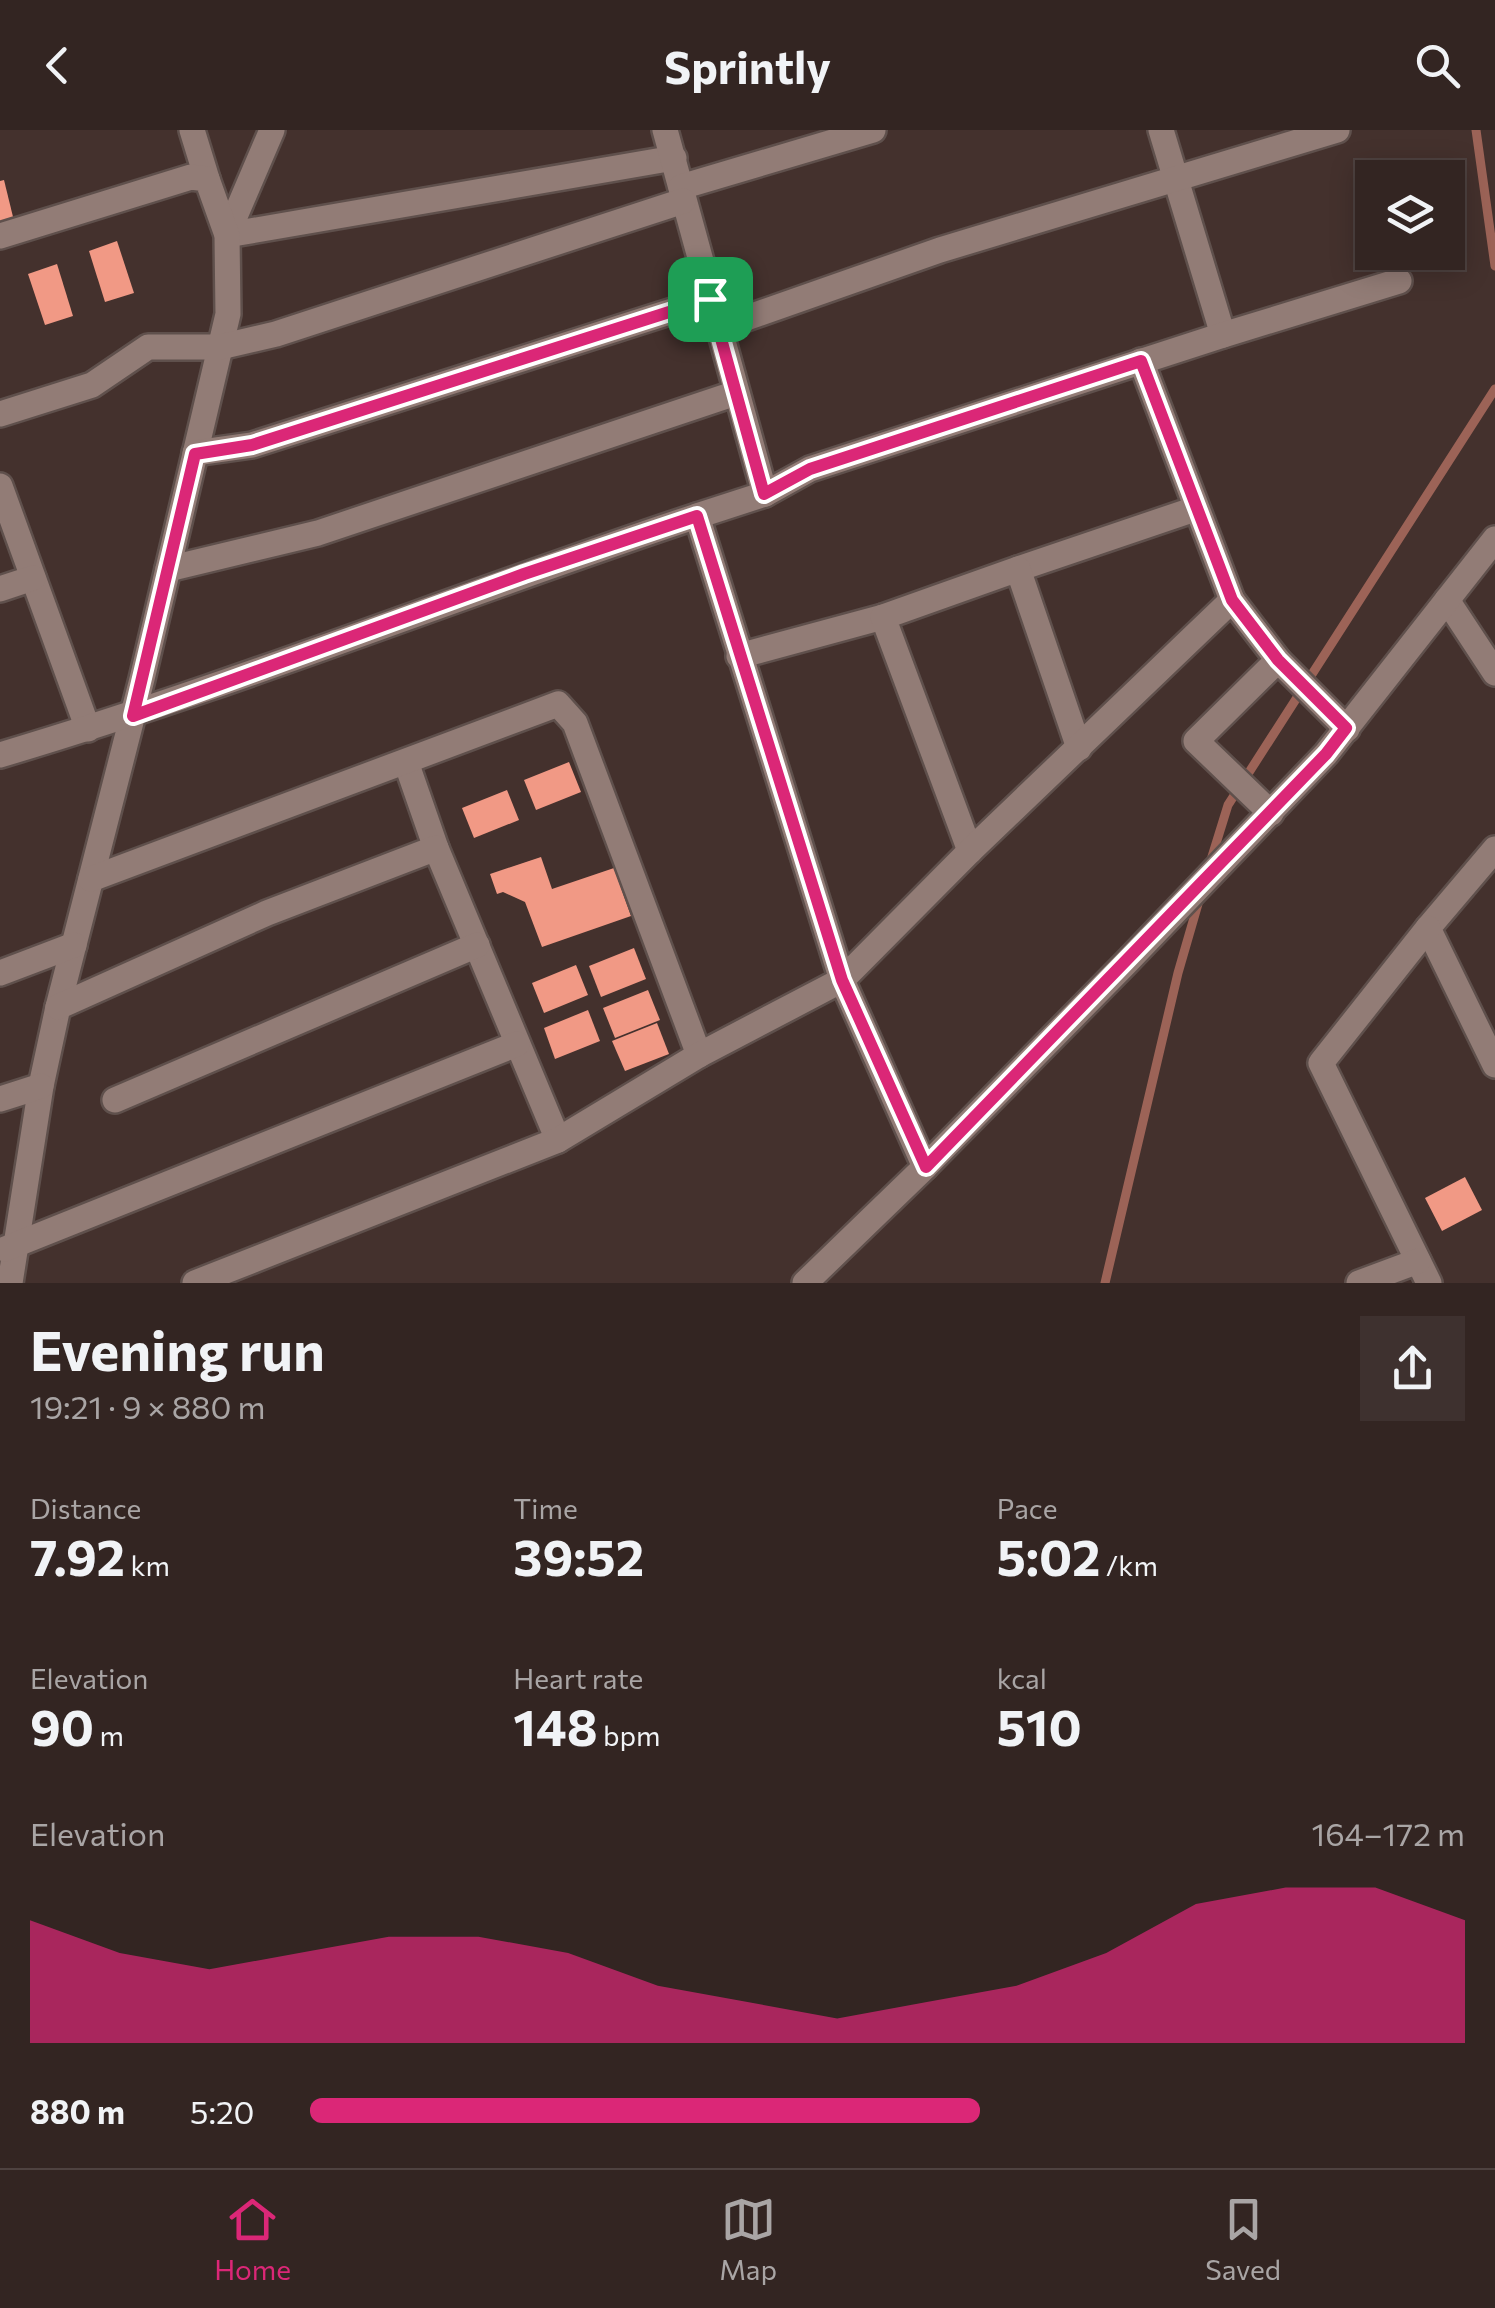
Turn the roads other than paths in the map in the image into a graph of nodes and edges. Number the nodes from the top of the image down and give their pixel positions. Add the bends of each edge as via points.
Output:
1 (192, 130) edge
2 (272, 130) edge
3 (664, 130) edge
4 (873, 130) edge
5 (1161, 130) edge
6 (1337, 130) edge
7 (674, 158) junction
8 (1176, 177) junction
9 (207, 179) junction
10 (682, 194) junction
11 (226, 235) junction
12 (0, 236) edge
13 (1399, 282) dead end
14 (710, 299) junction
15 (718, 328) junction
16 (1223, 335) junction
17 (220, 347) junction
18 (1141, 361) junction
19 (736, 393) junction
20 (0, 414) edge
21 (195, 454) junction
22 (0, 486) edge
23 (764, 494) junction
24 (1195, 509) junction
25 (697, 516) junction
26 (1495, 538) edge
27 (168, 569) junction
28 (1018, 569) junction
29 (34, 578) junction
30 (0, 589) edge
31 (1232, 600) junction
32 (1447, 600) junction
33 (882, 617) junction
34 (739, 656) junction
35 (1284, 666) junction
36 (1495, 672) edge
37 (133, 716) junction
38 (1346, 728) junction
39 (88, 729) junction
40 (1079, 748) junction
41 (0, 754) edge
42 (406, 762) junction
43 (1263, 805) junction
44 (436, 848) junction
45 (1495, 849) edge
46 (970, 850) junction
47 (91, 879) junction
48 (1428, 928) junction
49 (74, 945) junction
50 (477, 945) junction
51 (0, 973) edge
52 (842, 980) junction
53 (58, 1007) junction
54 (517, 1044) junction
55 (700, 1055) junction
56 (1495, 1065) edge
57 (41, 1086) junction
58 (0, 1099) edge
59 (115, 1100) dead end
60 (558, 1140) junction
61 (926, 1167) junction
62 (8, 1248) edge
63 (1424, 1272) edge
64 (10, 1283) edge
65 (196, 1283) edge
66 (805, 1283) edge
67 (1359, 1283) edge

1 - 9 street
2 - 11 street
3 - 7 street
4 - 10 street
5 - 8 street
6 - 8 street
7 - 10 street
7 - 11 street
8 - 15 street
8 - 16 street
9 - 11 street
9 - 12 street via 191,178
10 - 14 street
10 - 17 street via 276,334
11 - 17 street via 228,314
13 - 16 street
14 - 15 street
14 - 21 street via 252,445
15 - 19 street
16 - 18 street
17 - 20 street via 148,348 92,385
17 - 21 street
18 - 23 street via 810,469
18 - 24 street
19 - 23 street
19 - 27 street via 318,533
21 - 27 street
22 - 29 street
23 - 25 street
24 - 28 street
24 - 31 street
25 - 34 street
25 - 37 street
26 - 32 street
27 - 37 street
28 - 33 street
28 - 40 street
29 - 30 street
29 - 39 street
31 - 35 street
31 - 40 street
32 - 36 street
32 - 38 street
33 - 34 street
33 - 46 street
34 - 52 street
35 - 38 street
35 - 43 street via 1196,741
37 - 39 street
37 - 47 street
38 - 43 street
39 - 41 street
40 - 46 street
42 - 44 street
42 - 47 street
42 - 55 street via 558,704 575,723
43 - 61 street via 1227,858
44 - 50 street
44 - 53 street via 267,913
45 - 48 street
46 - 52 street
47 - 49 street
48 - 56 street
48 - 63 street via 1321,1063
49 - 51 street
49 - 53 street
50 - 54 street
50 - 59 street
52 - 55 street
52 - 61 street
53 - 57 street
54 - 60 street
54 - 62 street
55 - 60 street
57 - 58 street
57 - 62 street
60 - 65 street
61 - 66 street
62 - 64 street
63 - 67 street

